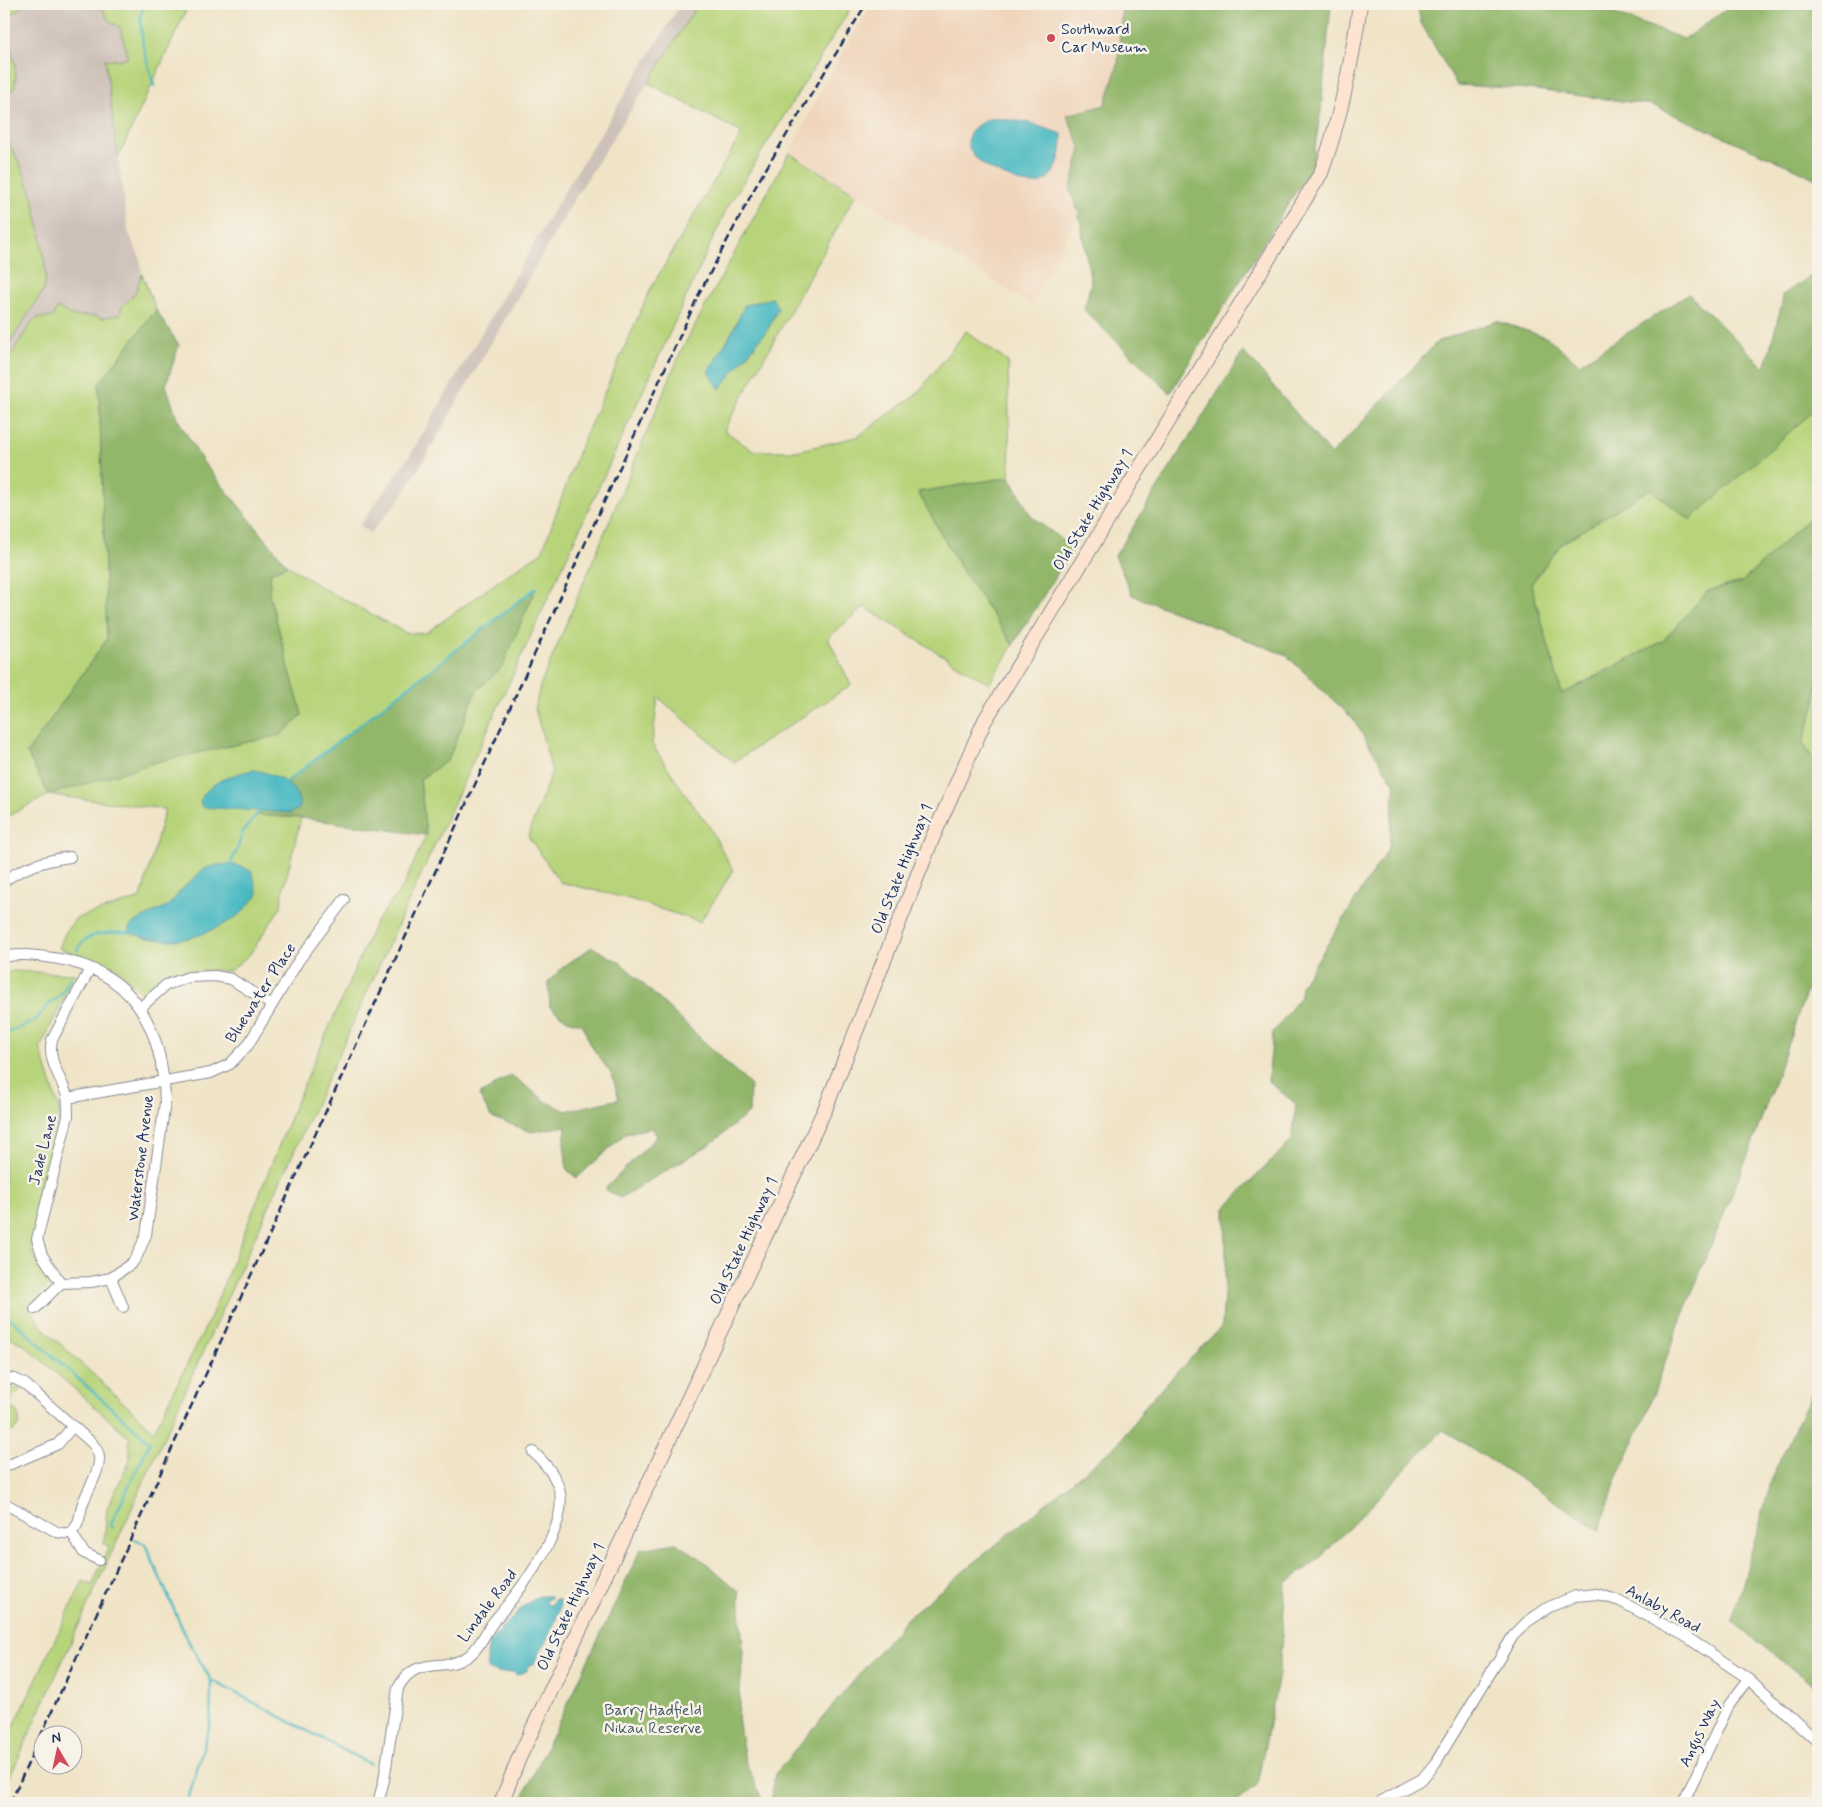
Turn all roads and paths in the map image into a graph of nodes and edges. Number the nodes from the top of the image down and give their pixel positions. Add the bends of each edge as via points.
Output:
1 (1359, 4) edge
2 (70, 857) dead end
3 (4, 881) edge
4 (344, 900) dead end
5 (4, 957) edge
6 (90, 969) junction
7 (272, 1005) junction
8 (140, 1008) junction
9 (165, 1082) junction
10 (67, 1098) junction
11 (111, 1278) junction
12 (61, 1283) junction
13 (123, 1307) dead end
14 (35, 1309) dead end
15 (4, 1378) edge
16 (73, 1426) junction
17 (533, 1452) dead end
18 (4, 1467) edge
19 (4, 1503) edge
20 (71, 1532) junction
21 (98, 1560) dead end
22 (1749, 1678) junction
23 (1818, 1742) edge
24 (519, 1758) junction
25 (378, 1803) edge
26 (492, 1803) edge
27 (501, 1803) edge
28 (1378, 1803) edge
29 (1683, 1803) edge

1 - 24 main road, Old State Highway 1 via 1349,76 1321,173 985,720 932,839 826,1107
2 - 3 street via 38,863
4 - 7 street, Bluewater Place via 299,960
5 - 6 street, Waterstone Avenue via 36,956 69,961
6 - 8 street, Waterstone Avenue via 120,986
6 - 10 street, Jade Lane via 50,1048 50,1056
7 - 8 street via 232,978 215,976 189,977 166,985
7 - 9 street, Bluewater Place via 248,1045 230,1064 211,1073
8 - 9 street, Waterstone Avenue via 156,1039
9 - 10 street, Bluewater Place
9 - 11 street, Waterstone Avenue via 166,1103 146,1235 132,1263
10 - 12 street, Jade Lane via 68,1116 37,1239 42,1255
11 - 12 street, Waterstone Avenue
11 - 13 street
12 - 14 street
15 - 16 street via 25,1384
16 - 18 street via 58,1444
16 - 20 street via 98,1451 99,1461 77,1526
17 - 25 street, Lindale Road via 555,1478 560,1492 561,1511 554,1528 530,1575 472,1654 458,1661 416,1669 403,1679 398,1688
19 - 20 street via 57,1532
20 - 21 street via 84,1553
22 - 23 street, Anlaby Road
22 - 28 street, Anlaby Road via 1685,1636 1620,1601 1597,1594 1576,1596 1549,1606 1513,1636 1436,1762 1422,1779
22 - 29 street, Angus Way via 1729,1705
24 - 26 main road, Old State Highway 1
24 - 27 main road, Old State Highway 1

